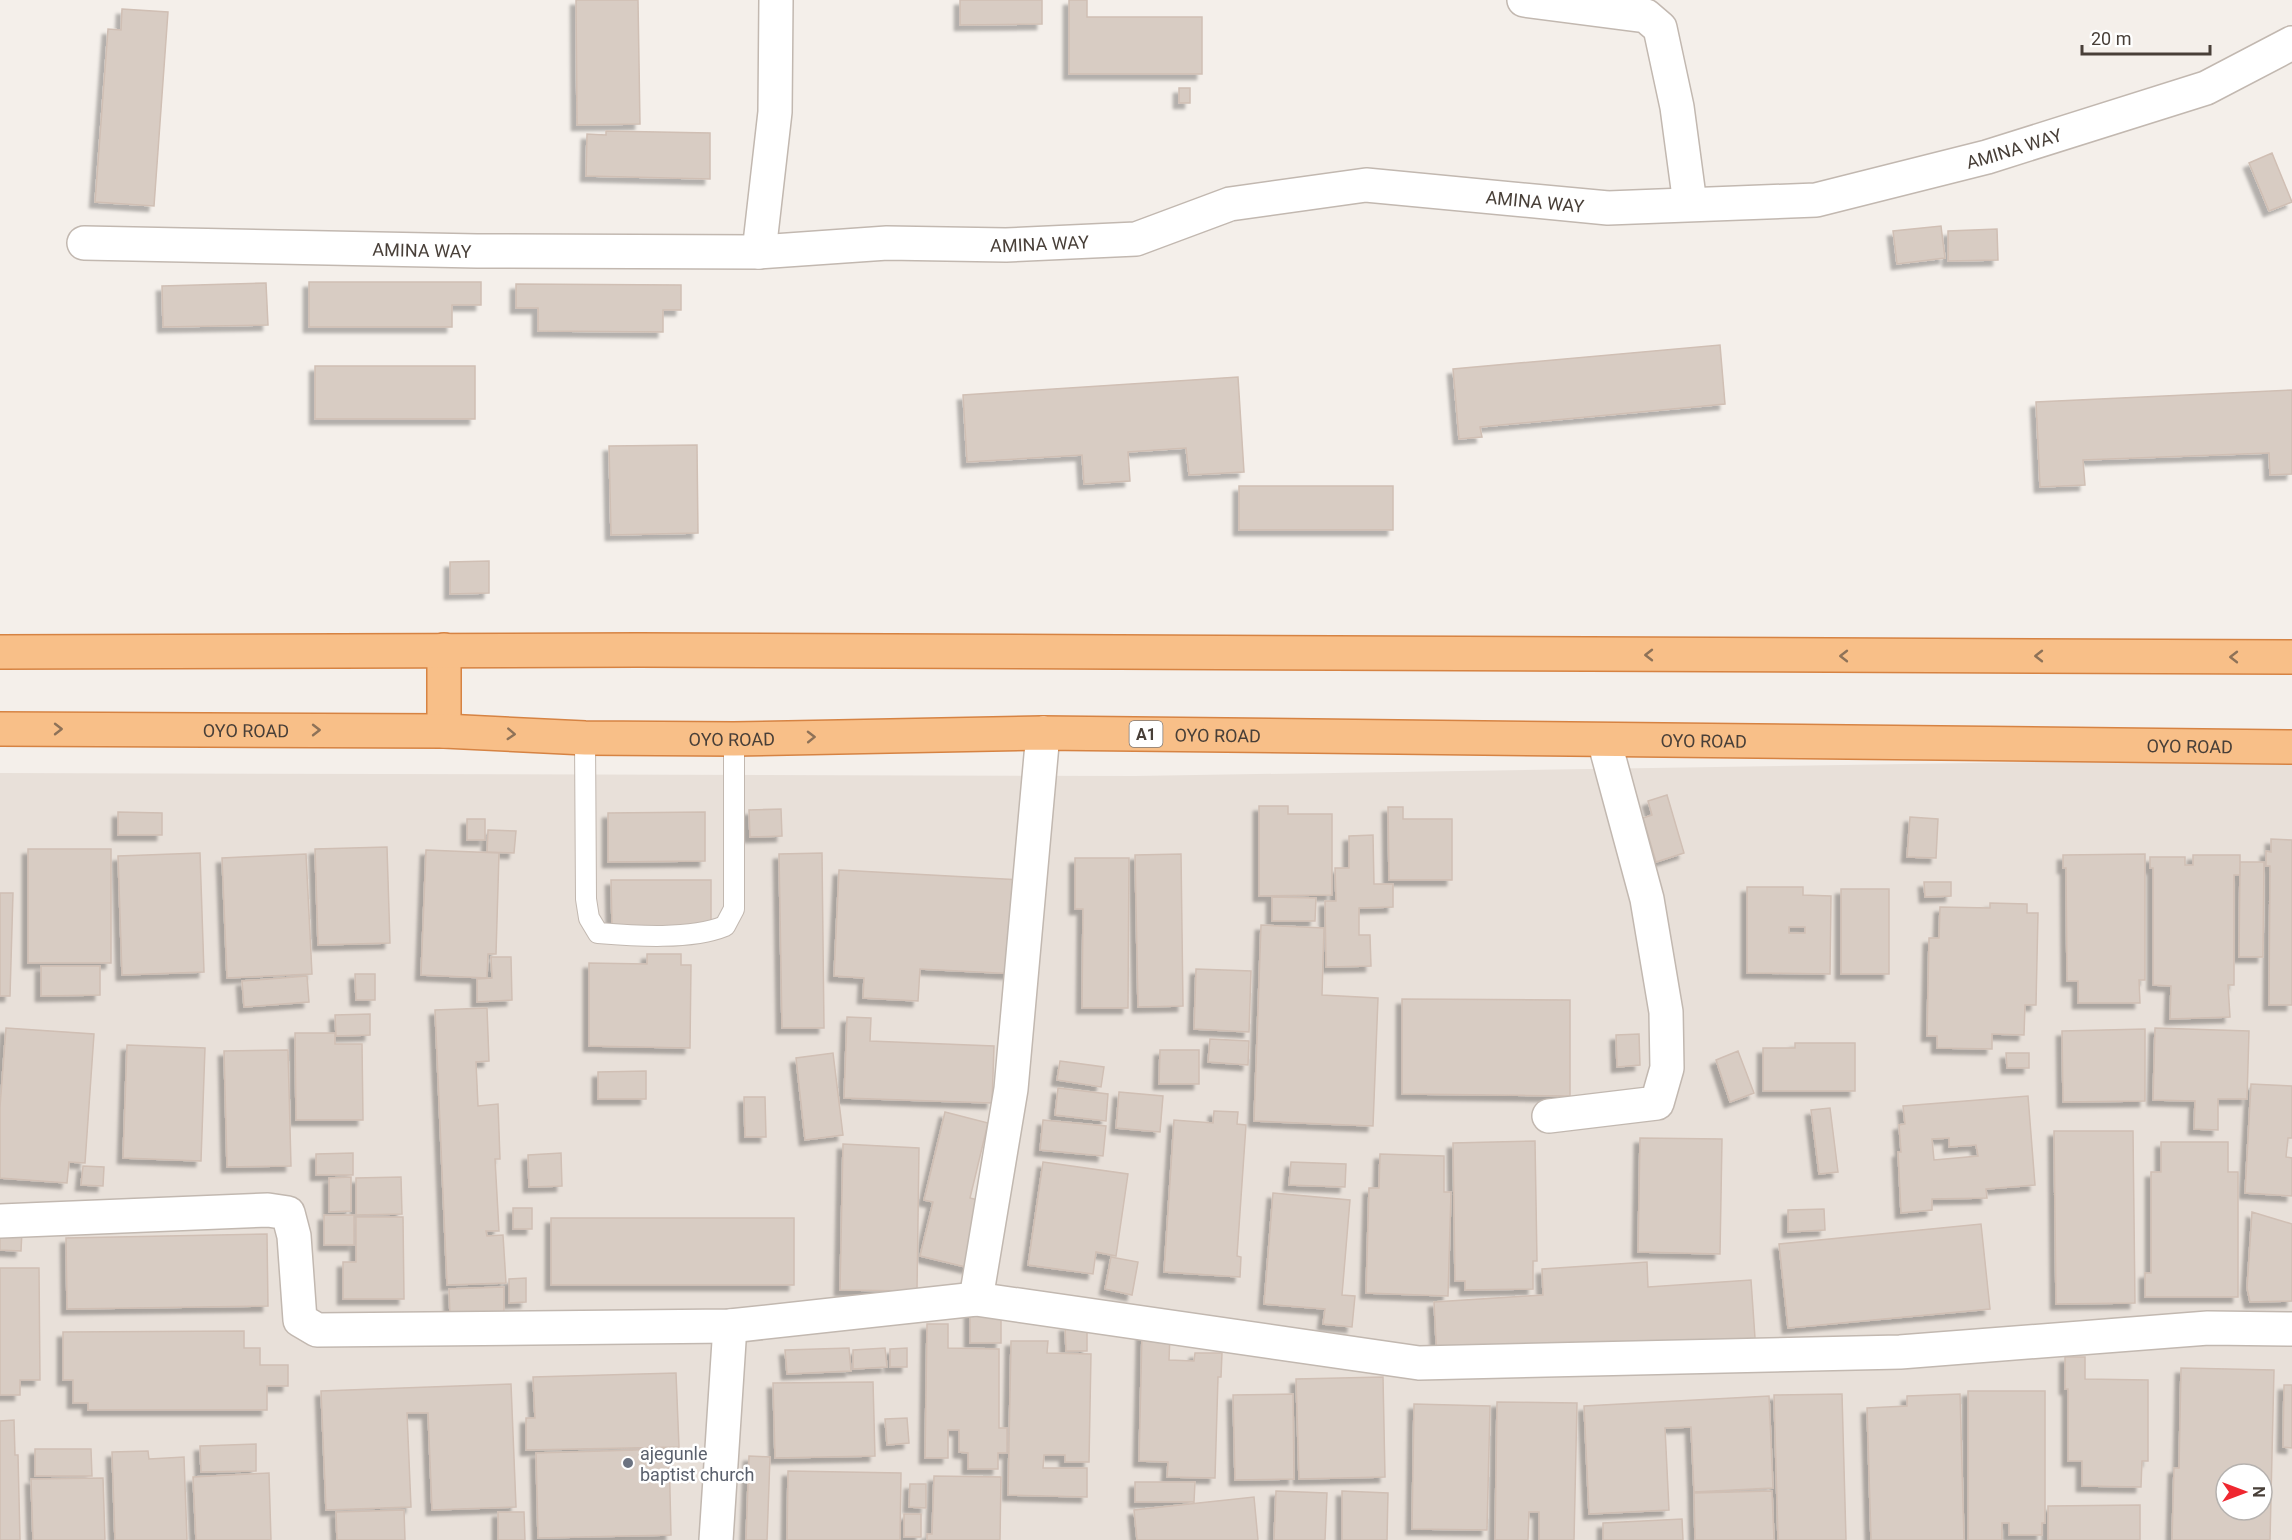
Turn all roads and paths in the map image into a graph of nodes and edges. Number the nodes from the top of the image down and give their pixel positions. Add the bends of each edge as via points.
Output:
1 (776, 0) edge
2 (1524, 0) edge
3 (2292, 43) edge
4 (1690, 204) junction
5 (84, 243) dead end
6 (759, 252) junction
7 (444, 650) junction
8 (0, 652) edge
9 (2292, 657) edge
10 (0, 729) edge
11 (444, 731) junction
12 (1043, 733) junction
13 (585, 738) junction
14 (734, 739) junction
15 (1604, 740) junction
16 (2292, 747) edge
17 (1549, 1116) dead end
18 (0, 1221) edge
19 (976, 1299) junction
20 (730, 1326) junction
21 (2292, 1329) edge
22 (716, 1540) edge

1 - 6 street via 775,112
2 - 4 street via 1646,16 1660,28 1677,107
3 - 4 street, AMINA WAY via 2206,88 1987,157 1816,200
4 - 6 street, AMINA WAY via 1608,208 1366,184 1230,204 1136,239 1006,245 888,243
5 - 6 street, AMINA WAY
7 - 8 highway
9 -> 7 highway
7 - 11 highway
10 -> 11 highway, OYO ROAD / A1
11 -> 13 highway, OYO ROAD / A1
14 -> 12 highway, OYO ROAD / A1
12 - 15 highway, OYO ROAD / A1
12 - 19 street via 1011,1089
13 - 14 highway, OYO ROAD / A1
13 - 14 lane via 589,918 598,933 622,935 709,933 725,926 734,909
15 - 16 highway, OYO ROAD / A1
15 - 17 street via 1647,899 1666,1012 1667,1068 1657,1103
18 - 20 street via 268,1210 288,1213 294,1236 300,1320 317,1330
19 - 20 street
19 - 21 street via 1419,1363 1900,1352 2208,1329
20 - 22 street

